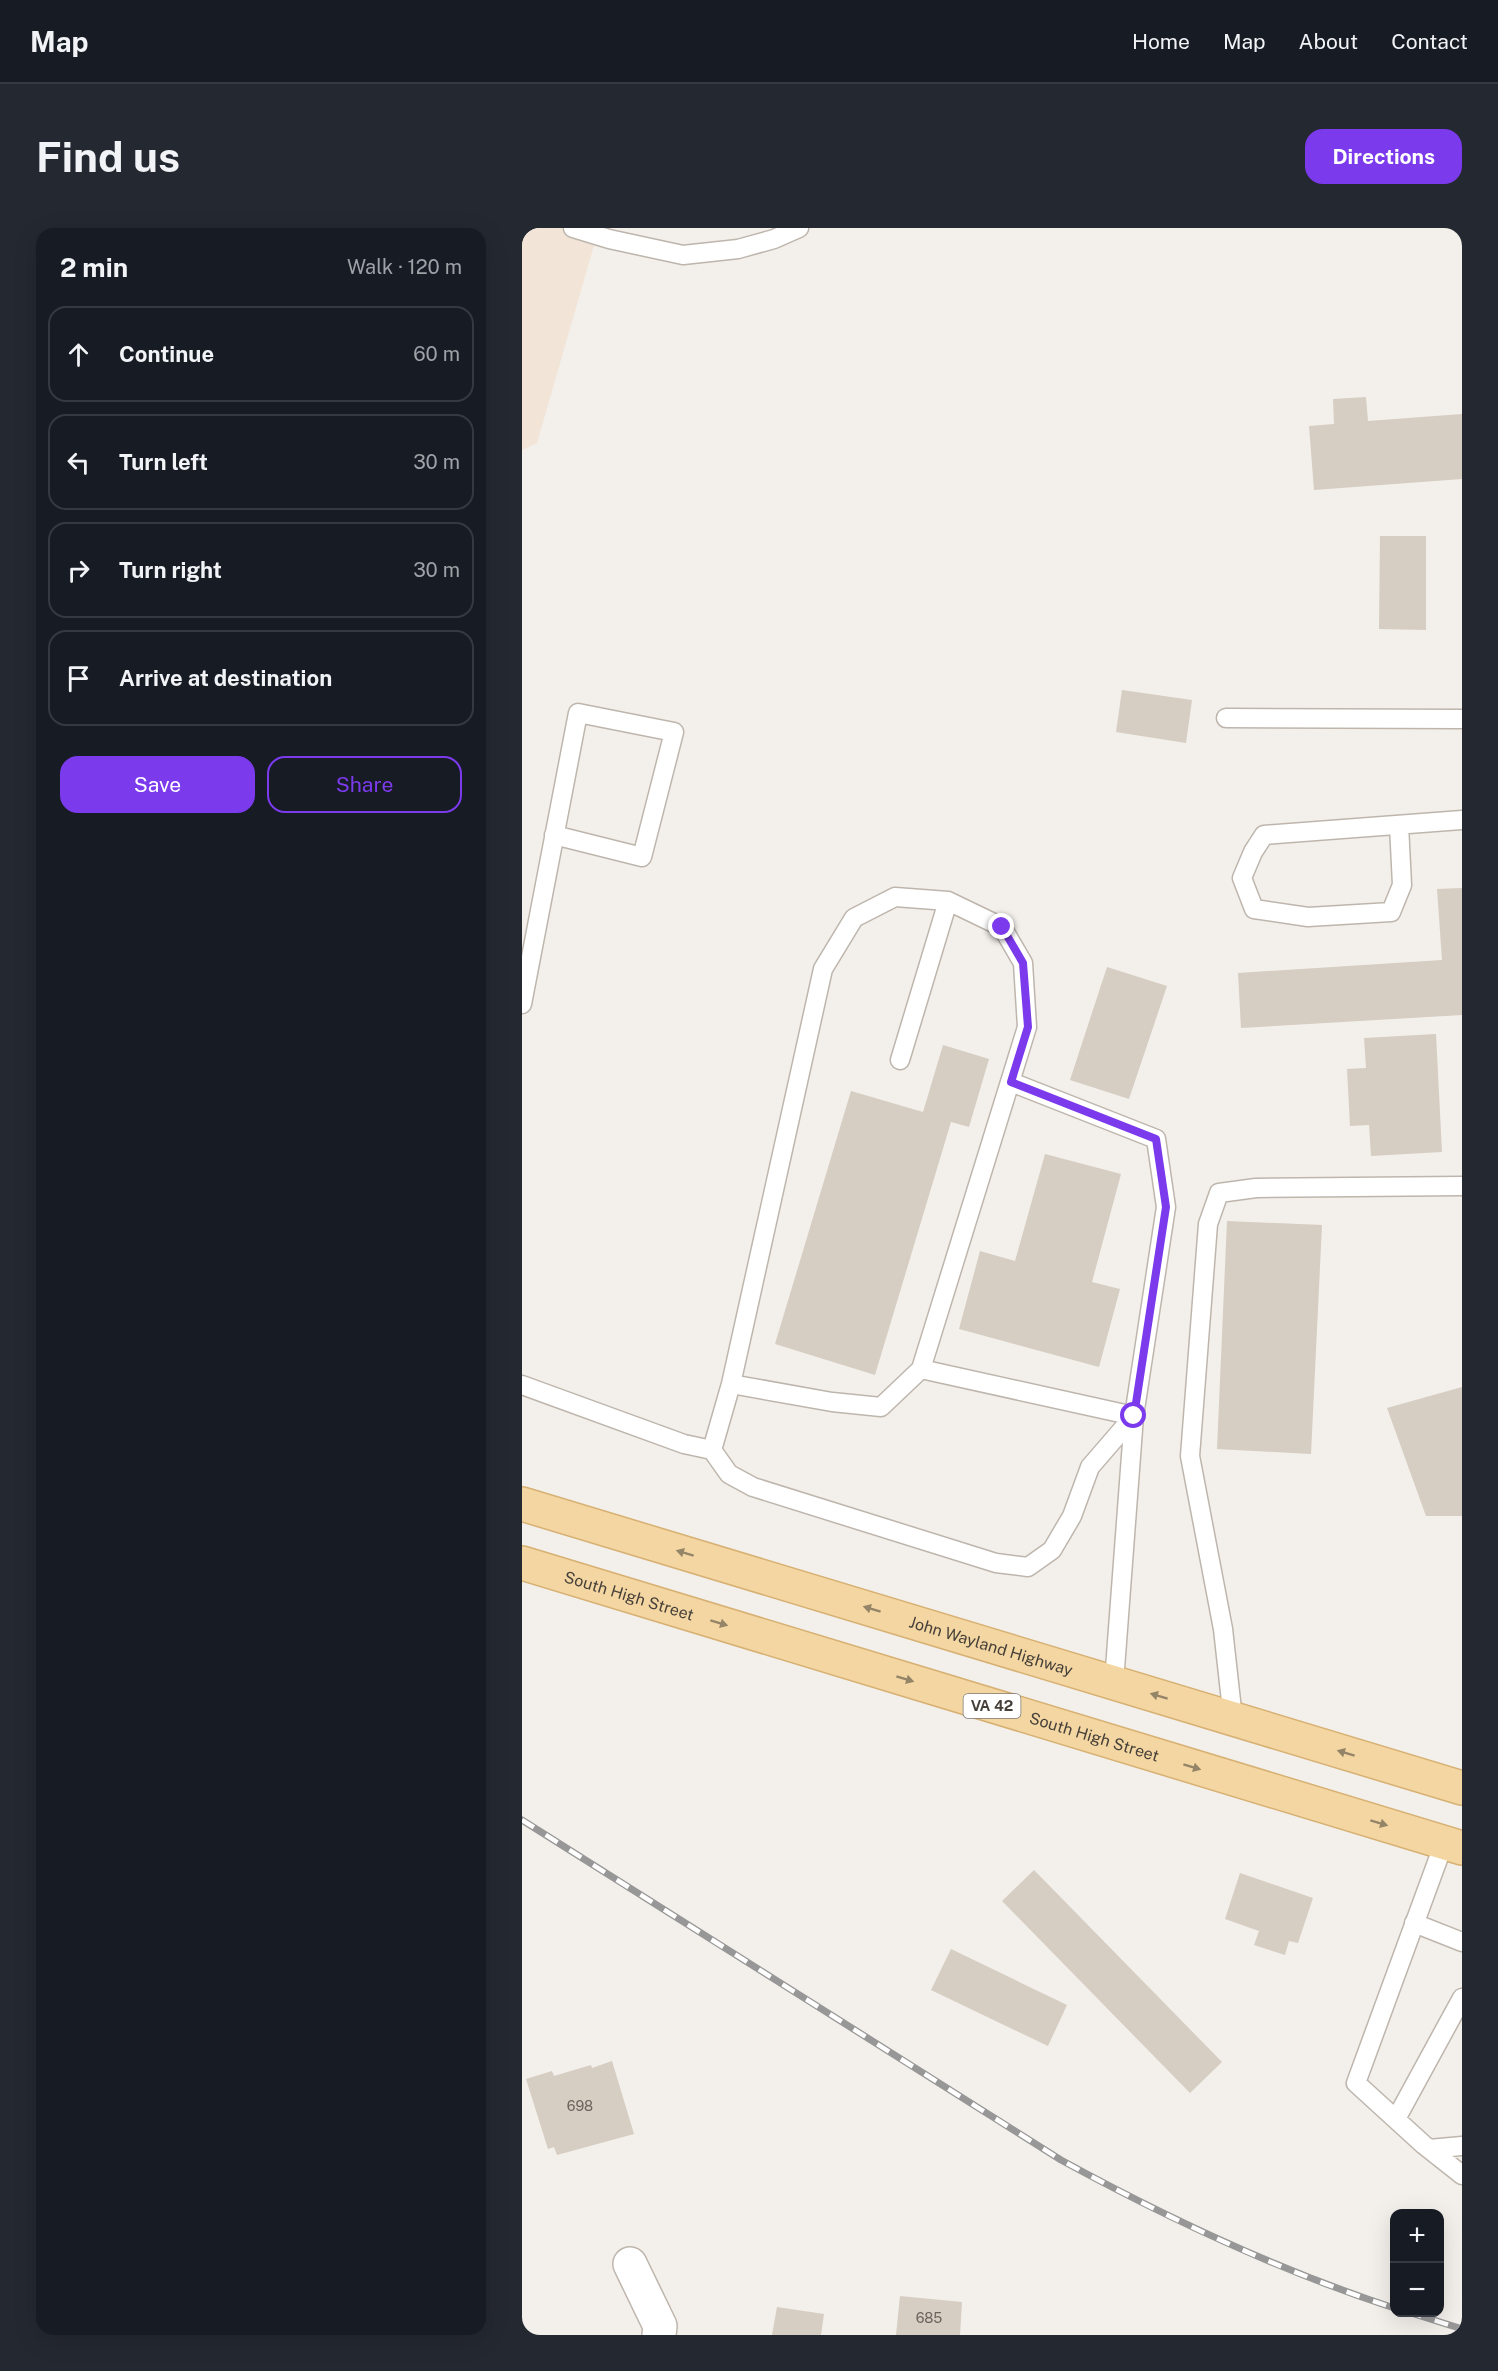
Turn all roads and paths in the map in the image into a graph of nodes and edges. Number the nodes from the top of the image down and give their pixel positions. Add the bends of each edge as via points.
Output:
1 (573, 228) edge
2 (798, 228) edge
3 (604, 233) edge
4 (1226, 718) dead end
5 (1462, 719) edge
6 (1462, 820) edge
7 (1399, 825) junction
8 (554, 835) junction
9 (948, 901) junction
10 (522, 1004) edge
11 (900, 1060) dead end
12 (1011, 1082) junction
13 (1462, 1186) edge
14 (921, 1369) junction
15 (731, 1384) junction
16 (522, 1385) edge
17 (1134, 1416) junction
18 (712, 1450) junction
19 (522, 1504) edge
20 (522, 1563) edge
21 (1114, 1682) junction
22 (1233, 1719) junction
23 (1462, 1788) edge
24 (1453, 1846) edge
25 (1414, 1923) junction
26 (1462, 1942) edge
27 (1462, 1998) edge
28 (1396, 2119) junction
29 (1462, 2146) edge
30 (1429, 2150) junction
31 (1462, 2175) edge
32 (630, 2264) dead end
33 (659, 2335) edge

1 - 3 lane
2 - 3 lane via 738,249 683,255
4 - 5 lane
6 - 7 lane
7 - 7 lane via 1264,835 1242,878 1254,909 1308,917 1391,912 1402,885
8 - 8 lane via 578,713 674,732 642,857
8 - 10 lane
9 - 11 lane
9 - 12 lane via 1002,927 1023,963 1028,1027
9 - 15 lane via 895,897 854,918 822,969
12 - 14 lane
12 - 17 lane via 1156,1139 1166,1207
13 - 22 lane via 1256,1188 1219,1193 1208,1224 1190,1456 1223,1629
14 - 15 lane via 881,1407
14 - 17 lane
15 - 18 lane
16 - 18 lane via 684,1444
17 - 18 lane via 1090,1467 1072,1516 1052,1550 1028,1567 996,1563 753,1487 729,1474
17 - 21 lane
21 -> 19 main road, John Wayland Highway
20 -> 24 main road, South High Street / VA 42
22 -> 21 main road, John Wayland Highway
23 -> 22 main road, John Wayland Highway
24 - 25 lane
25 - 26 lane
25 - 28 lane via 1356,2083
27 - 28 lane
28 - 30 lane
29 - 30 lane
30 - 31 lane
32 - 33 street via 660,2326

